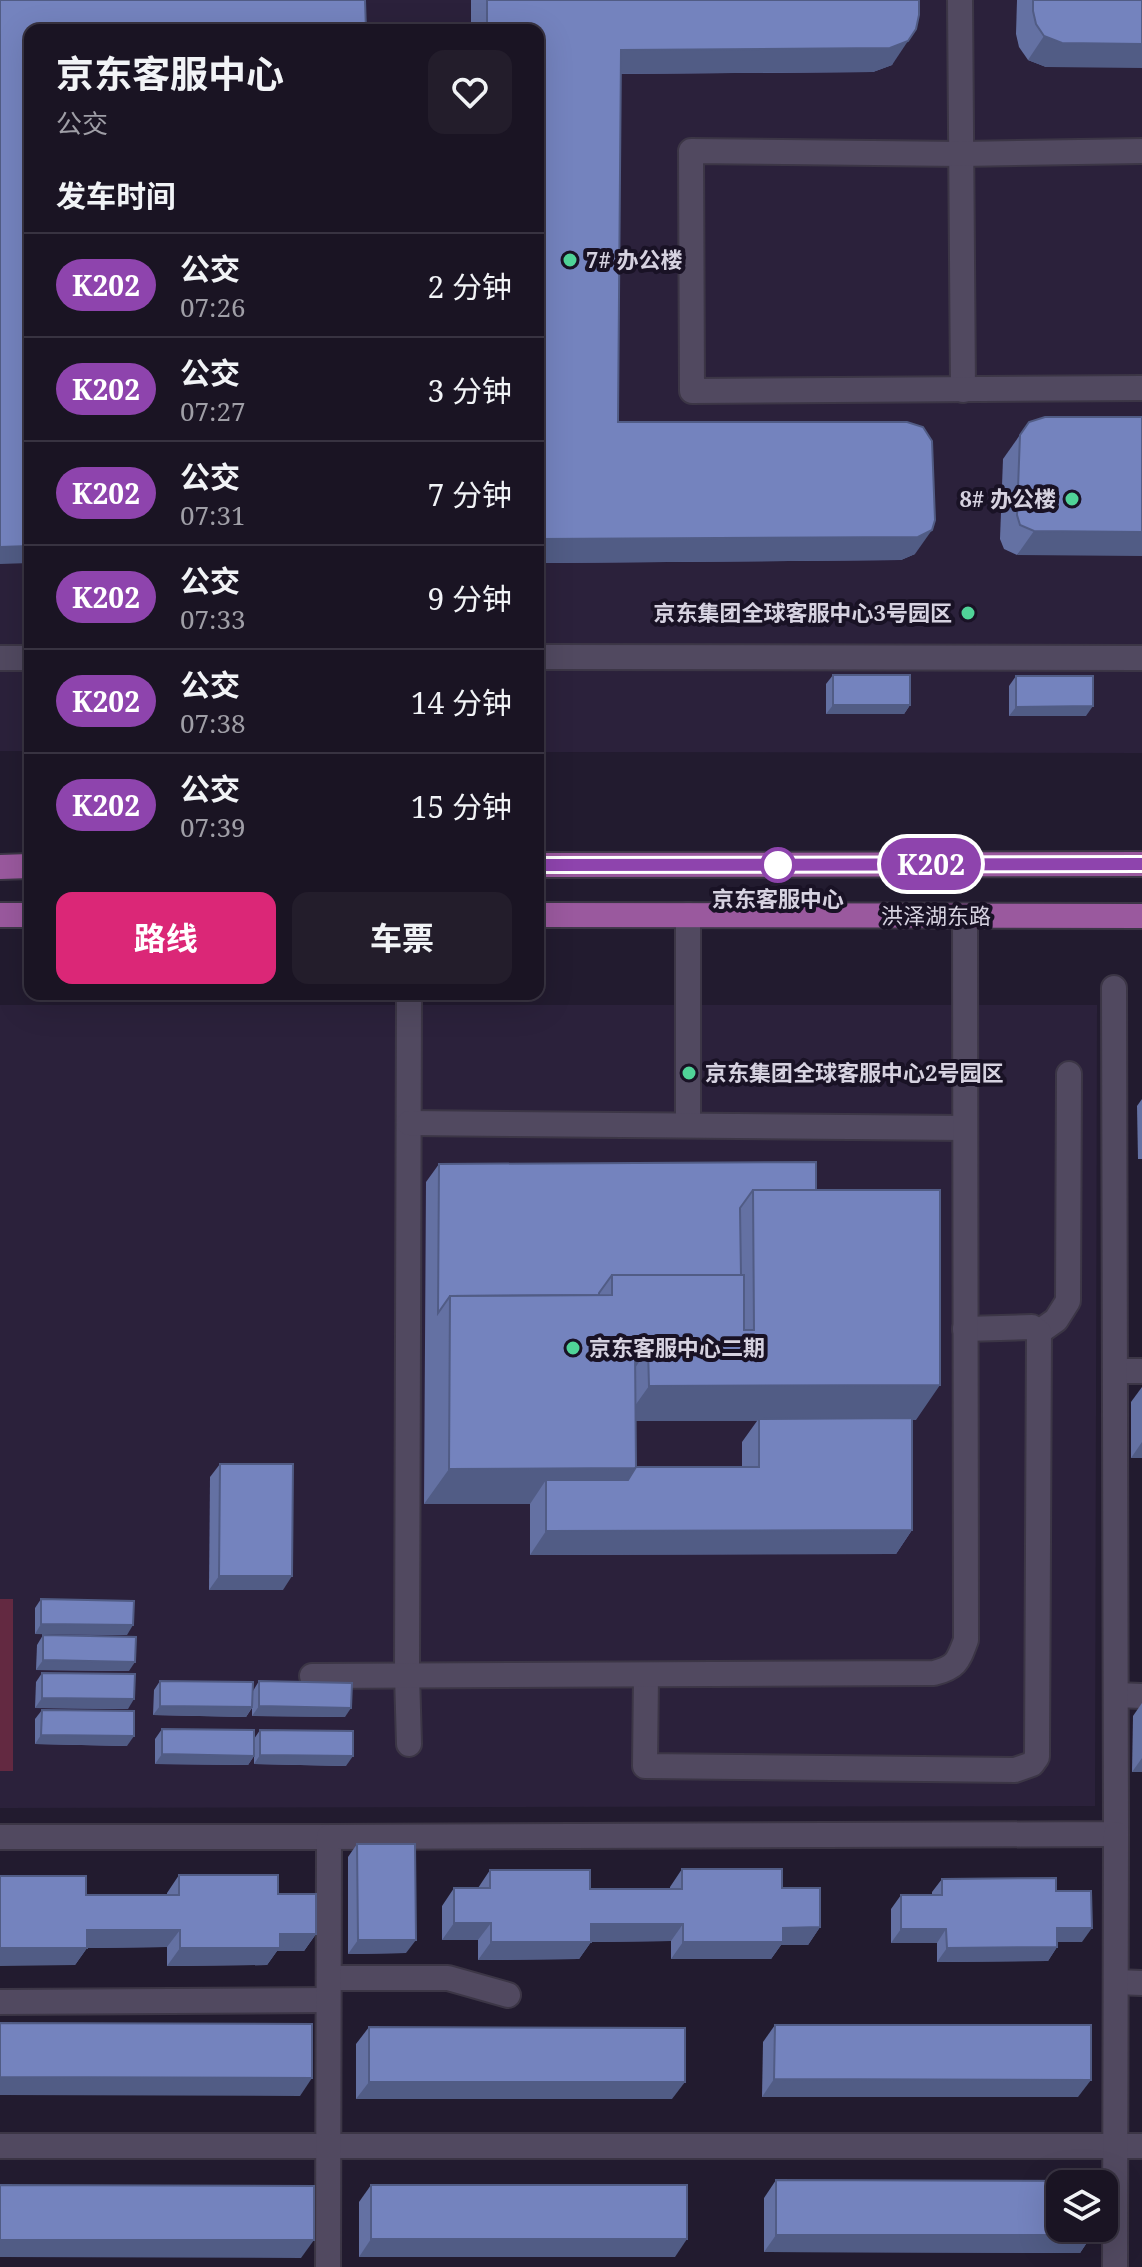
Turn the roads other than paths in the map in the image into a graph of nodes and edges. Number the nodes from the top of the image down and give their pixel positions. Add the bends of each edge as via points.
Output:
1 (960, 0) edge
2 (1142, 151) edge
3 (961, 154) junction
4 (1142, 388) edge
5 (963, 390) junction
6 (544, 657) edge
7 (0, 658) edge
8 (24, 658) edge
9 (1142, 658) edge
10 (1142, 864) edge
11 (544, 865) edge
12 (24, 866) edge
13 (0, 867) edge
14 (0, 915) edge
15 (24, 915) edge
16 (544, 915) edge
17 (688, 915) junction
18 (1142, 916) edge
19 (965, 917) junction
20 (1114, 988) dead end
21 (409, 1000) edge
22 (1069, 1074) dead end
23 (409, 1123) junction
24 (688, 1125) junction
25 (965, 1128) junction
26 (965, 1329) junction
27 (1039, 1332) junction
28 (1115, 1371) junction
29 (1142, 1371) edge
30 (407, 1675) junction
31 (646, 1675) junction
32 (312, 1676) dead end
33 (1116, 1695) junction
34 (1142, 1696) edge
35 (409, 1744) dead end
36 (1116, 1834) junction
37 (0, 1837) edge
38 (329, 1837) junction
39 (1116, 1982) junction
40 (1142, 1983) edge
41 (329, 1989) junction
42 (508, 1995) dead end
43 (0, 2002) edge
44 (0, 2146) edge
45 (328, 2146) junction
46 (1116, 2146) junction
47 (1142, 2146) edge
48 (328, 2267) edge
49 (1115, 2267) edge

1 - 3 lane
2 - 3 lane
3 - 5 lane
3 - 5 lane via 691,151 692,391
4 - 5 lane
6 - 9 lane
7 - 8 lane
10 - 11 main road
12 - 13 main road
14 - 15 main road
16 - 17 main road, 洪泽湖东路
17 - 19 main road, 洪泽湖东路
17 - 24 lane
18 - 19 main road, 洪泽湖东路
19 - 25 lane
20 - 28 lane
21 - 23 lane
22 - 27 lane via 1068,1301 1056,1320
23 - 24 lane
23 - 30 lane
24 - 25 lane
25 - 26 lane
26 - 27 lane via 1032,1327
26 - 31 lane via 966,1640 959,1660 934,1673
27 - 31 lane via 1037,1757 1032,1764 1015,1770 645,1766
28 - 29 lane
28 - 33 lane
30 - 31 lane
30 - 32 lane
30 - 35 lane
33 - 34 lane
33 - 36 lane
36 - 38 lane
36 - 39 lane
37 - 38 lane
38 - 41 lane
39 - 40 lane
39 - 46 lane
41 - 42 lane via 448,1978
41 - 43 lane
41 - 45 lane
44 - 45 lane
45 - 46 lane
45 - 48 lane
46 - 47 lane
46 - 49 lane

